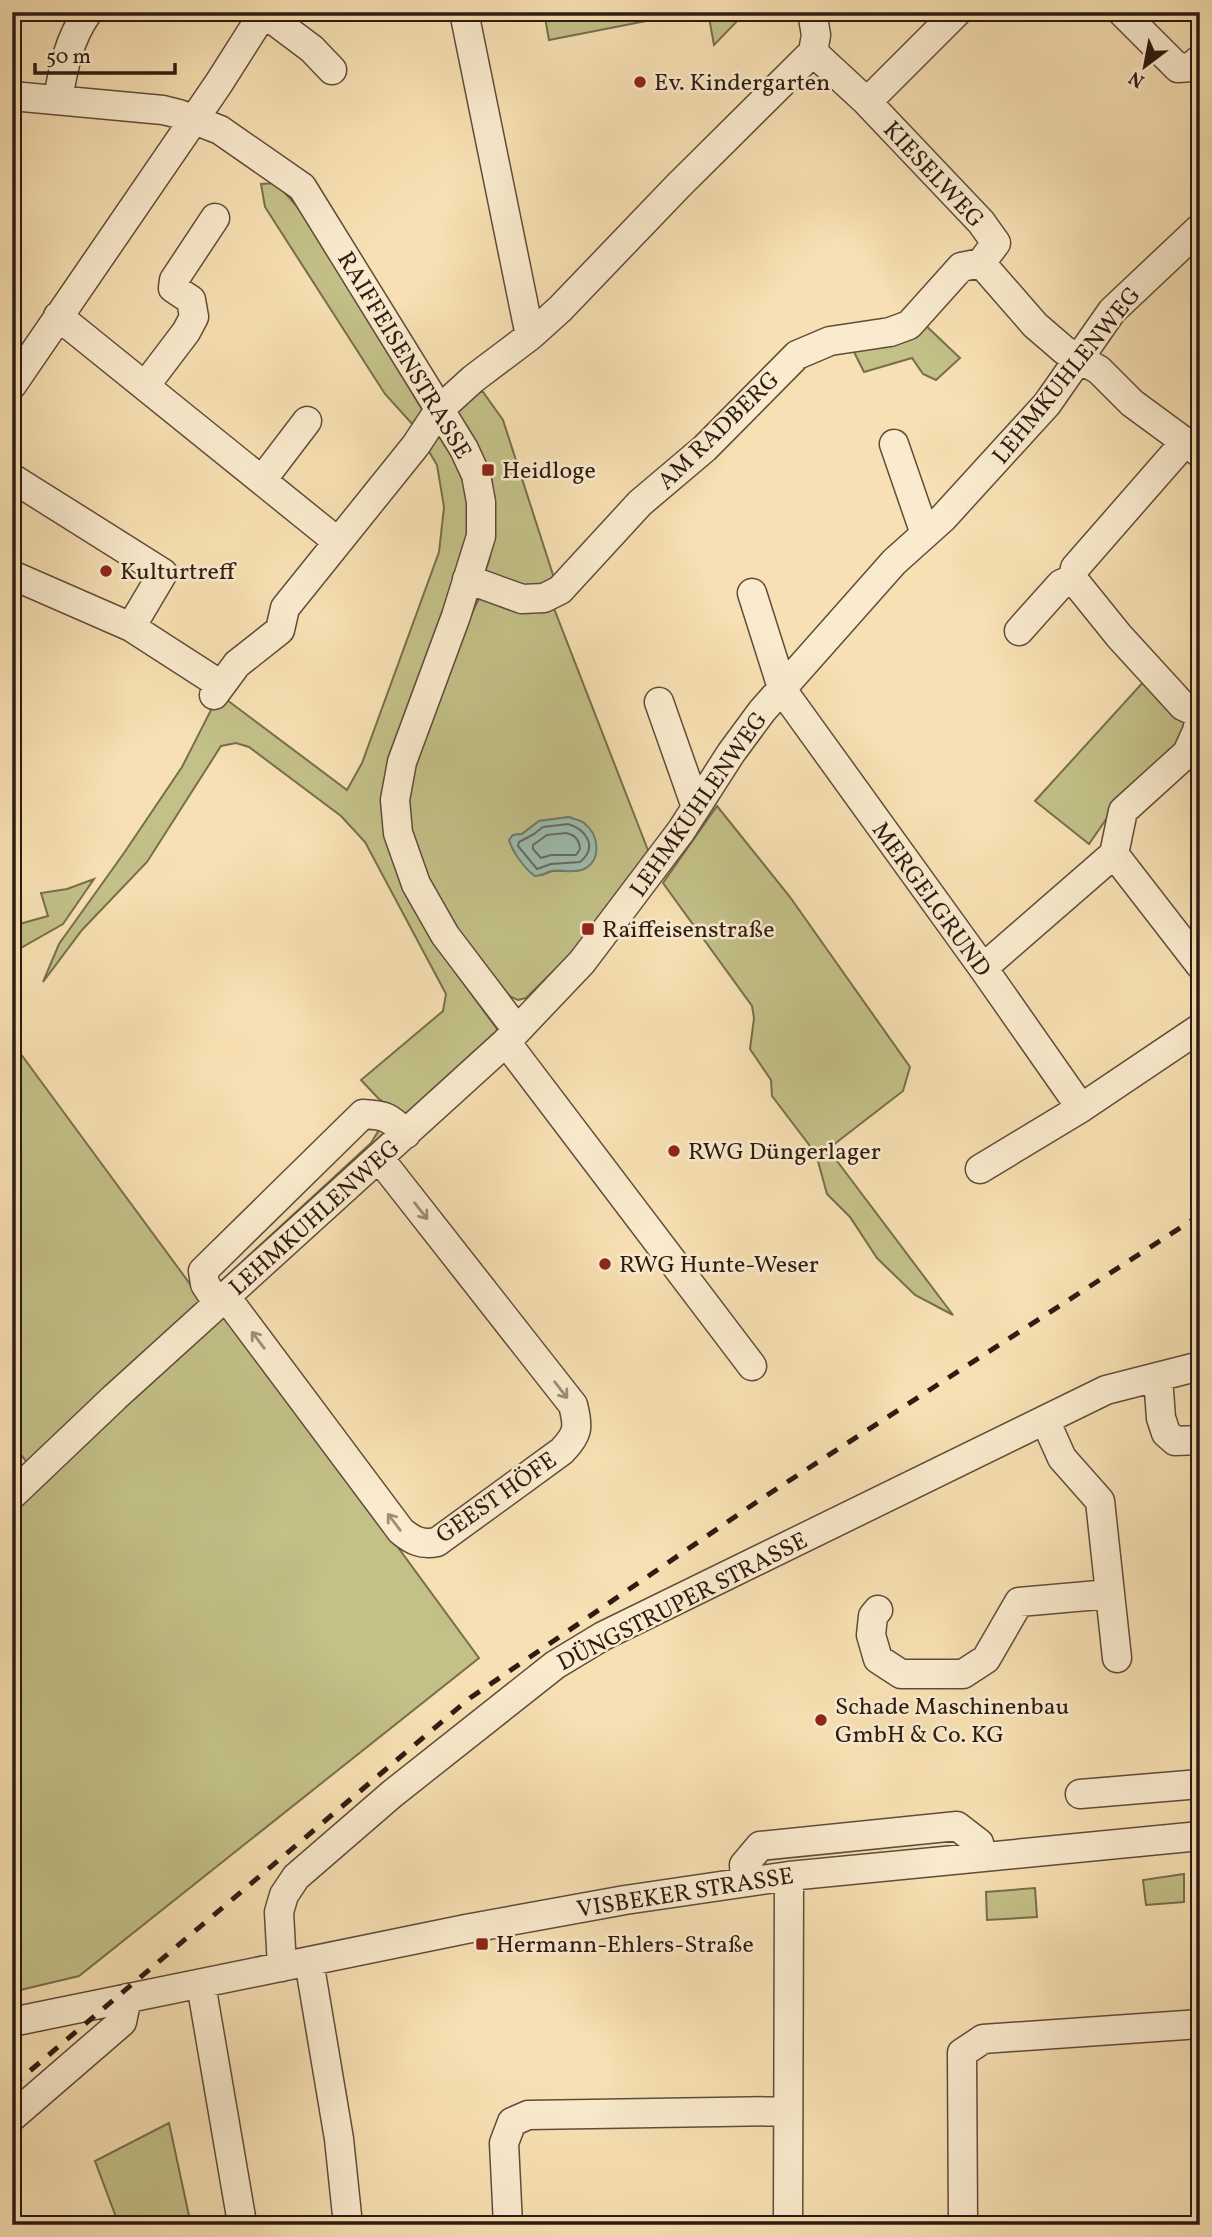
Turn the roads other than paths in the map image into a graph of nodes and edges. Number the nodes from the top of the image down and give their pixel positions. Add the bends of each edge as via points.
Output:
1 (88, 12) edge
2 (464, 12) edge
3 (812, 12) edge
4 (957, 12) edge
5 (1122, 12) edge
6 (264, 13) edge
7 (813, 52) junction
8 (1200, 58) edge
9 (332, 70) dead end
10 (12, 96) edge
11 (58, 100) junction
12 (867, 102) junction
13 (194, 120) junction
14 (215, 218) dead end
15 (1200, 228) edge
16 (981, 263) junction
17 (58, 316) junction
18 (530, 336) junction
19 (1079, 359) junction
20 (12, 385) edge
21 (145, 386) junction
22 (439, 410) junction
23 (307, 421) dead end
24 (894, 444) dead end
25 (1192, 448) edge
26 (12, 478) edge
27 (262, 480) junction
28 (925, 534) junction
29 (338, 542) junction
30 (12, 575) edge
31 (467, 579) junction
32 (1076, 582) junction
33 (752, 593) dead end
34 (131, 626) junction
35 (1027, 632) dead end
36 (782, 691) junction
37 (659, 702) dead end
38 (1200, 715) edge
39 (696, 807) junction
40 (1114, 854) junction
41 (1200, 965) edge
42 (983, 968) junction
43 (1200, 1028) edge
44 (511, 1036) junction
45 (1081, 1108) junction
46 (406, 1134) junction
47 (379, 1157) junction
48 (980, 1169) dead end
49 (222, 1301) junction
50 (752, 1366) dead end
51 (1200, 1366) edge
52 (1158, 1377) junction
53 (1045, 1420) junction
54 (1200, 1440) edge
55 (12, 1495) edge
56 (1110, 1594) junction
57 (878, 1610) dead end
58 (1117, 1658) dead end
59 (1200, 1784) edge
60 (1080, 1794) dead end
61 (1200, 1836) edge
62 (982, 1857) junction
63 (789, 1876) junction
64 (745, 1881) junction
65 (295, 1964) junction
66 (201, 1984) junction
67 (127, 1998) junction
68 (12, 2022) edge
69 (1200, 2024) edge
70 (788, 2111) junction
71 (12, 2117) edge
72 (242, 2223) dead end
73 (348, 2225) edge
74 (509, 2225) edge
75 (788, 2225) edge
76 (963, 2225) edge

1 - 11 street via 65,57
2 - 18 street
3 - 7 street
4 - 12 street
5 - 8 street via 1178,68 1191,67
6 - 9 street
6 - 13 street
7 - 12 street, KIESELWEG
7 - 18 street
10 - 11 street, RAIFFEISENSTRASSE
11 - 13 street, RAIFFEISENSTRASSE via 163,110
12 - 16 street, KIESELWEG via 996,243
13 - 17 street
13 - 22 street, RAIFFEISENSTRASSE via 220,130 302,187
14 - 21 street via 174,280 173,288 191,300 194,317
15 - 19 street, LEHMKUHLENWEG via 1112,312
16 - 19 street, KIESELWEG via 1035,325
16 - 31 street, AM RADBERG via 961,267 909,325 830,341 797,355 705,448 640,503 560,590 544,598 522,599
17 - 20 street
17 - 21 street
18 - 22 street
19 - 25 street, KIESELWEG via 1099,370 1132,403
19 - 28 street, LEHMKUHLENWEG via 1047,404
21 - 27 street
22 - 29 street
22 - 31 street, RAIFFEISENSTRASSE via 476,475 481,502 481,536
23 - 27 street
24 - 28 street
25 - 32 street via 1075,568
26 - 34 street via 163,573
27 - 29 street
28 - 36 street, LEHMKUHLENWEG via 894,562
29 - 34 street via 285,608 280,630 236,664 217,690
30 - 34 street
31 - 44 street, RAIFFEISENSTRASSE via 402,762 395,800 398,832 416,884
32 - 35 street
32 - 38 street via 1183,706
33 - 36 street, MERGELGRUND
36 - 39 street, LEHMKUHLENWEG via 762,711
36 - 42 street, MERGELGRUND
37 - 39 street
38 - 40 street via 1187,753 1123,811
39 - 44 street, LEHMKUHLENWEG via 594,948
40 - 41 street
40 - 42 street
42 - 45 street, MERGELGRUND
43 - 45 street
44 - 46 street, LEHMKUHLENWEG
44 - 50 street, RAIFFEISENSTRASSE
45 - 48 street
46 - 47 street, LEHMKUHLENWEG
46 - 49 street, GEEST HÖFE via 393,1120 363,1114 203,1271 205,1284
47 - 49 street, LEHMKUHLENWEG
47 -> 49 street, GEEST HÖFE via 573,1405 578,1423 574,1438 562,1451 437,1542 412,1539 401,1531
49 - 55 street, LEHMKUHLENWEG
51 - 52 street, DÜNGSTRUPER STRASSE
52 - 53 street, DÜNGSTRUPER STRASSE via 1106,1390
52 - 54 street via 1166,1433 1175,1441
53 - 56 street via 1062,1458 1100,1501
53 - 65 street, DÜNGSTRUPER STRASSE via 603,1636 555,1665 296,1877 279,1912
56 - 57 street via 1019,1602 986,1659 962,1674 901,1674 878,1659 871,1635
56 - 58 street
59 - 60 street
61 - 62 street, VISBEKER STRASSE
62 - 63 street, VISBEKER STRASSE
62 - 64 street via 979,1843 957,1826 760,1846 744,1865
63 - 64 street, VISBEKER STRASSE
63 - 70 street
64 - 65 street, VISBEKER STRASSE
65 - 66 street, VISBEKER STRASSE
65 - 73 street via 339,2139
66 - 67 street, VISBEKER STRASSE
66 - 72 street
67 - 68 street, VISBEKER STRASSE
67 - 71 street via 122,2022
69 - 76 street via 983,2039 962,2053
70 - 74 street via 528,2115 512,2122 504,2143
70 - 75 street

